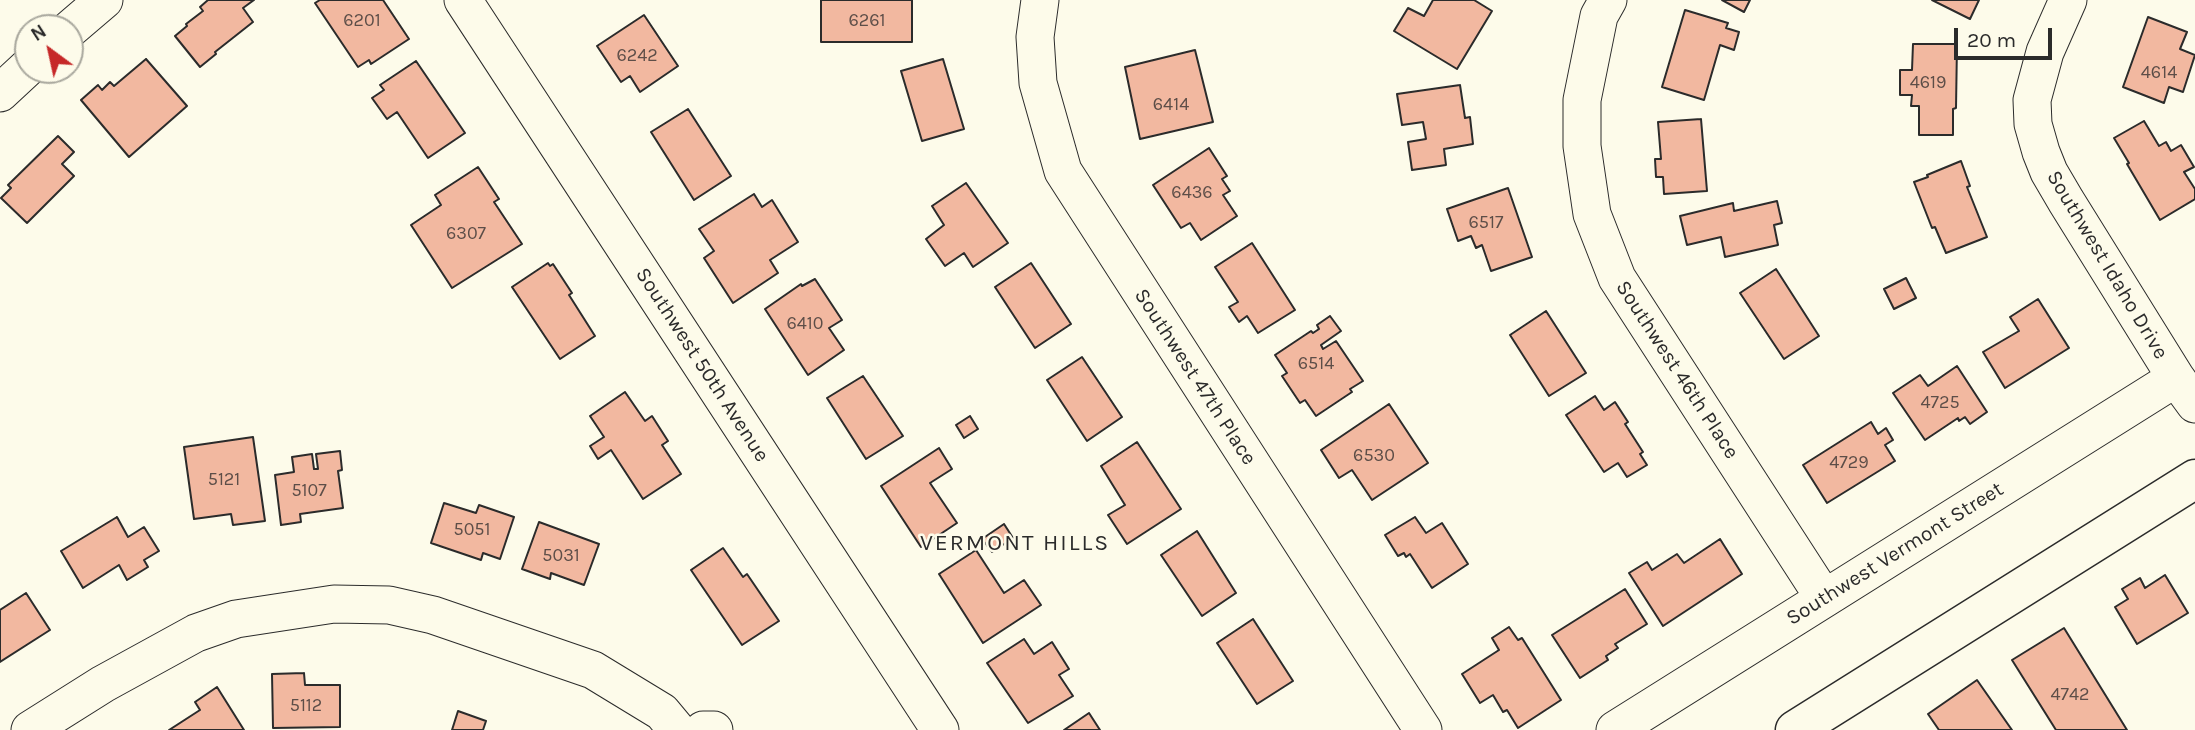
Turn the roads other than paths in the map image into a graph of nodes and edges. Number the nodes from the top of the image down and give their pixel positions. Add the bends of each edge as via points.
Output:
1 (104, 0) edge
2 (463, 0) edge
3 (1040, 0) edge
4 (1608, 0) edge
5 (2068, 0) edge
6 (84, 17) edge
7 (14, 80) edge
8 (0, 93) edge
9 (2186, 391) edge
10 (2195, 479) edge
11 (1824, 598) junction
12 (931, 727) edge
13 (30, 730) edge
14 (677, 730) edge
15 (703, 730) edge
16 (713, 730) edge
17 (1423, 730) edge
18 (1615, 730) edge
19 (1795, 730) edge

1 - 6 street
2 - 12 street, Southwest 50th Avenue
3 - 17 street, Southwest 47th Place via 1035,37 1038,83 1063,172
4 - 11 street, Southwest 46th Place via 1600,16 1582,100 1582,146 1592,214 1617,278
5 - 9 street, Southwest Idaho Drive via 2045,52 2032,100 2038,143 2066,201
7 - 8 street
9 - 11 street, Southwest Vermont Street
10 - 19 main road
11 - 18 street, Southwest Vermont Street
13 - 14 street via 196,633 236,619 334,604 389,605 433,615 593,670 662,712
15 - 16 street

